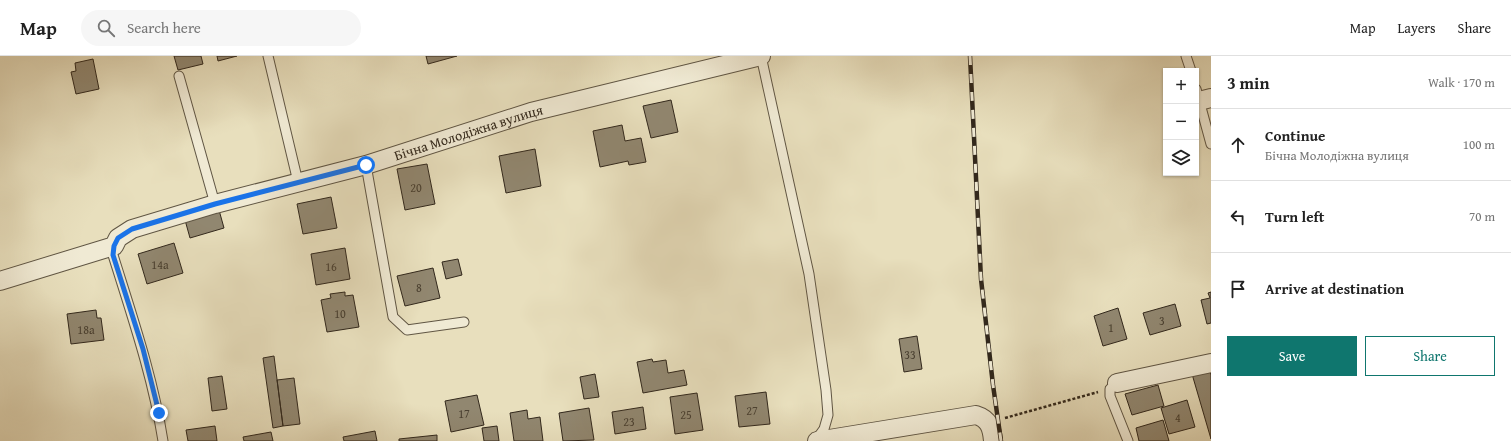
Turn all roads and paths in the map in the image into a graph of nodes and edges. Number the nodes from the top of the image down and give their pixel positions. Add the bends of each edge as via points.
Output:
1 (268, 56) edge
2 (761, 56) edge
3 (1186, 56) edge
4 (1190, 68) edge
5 (179, 76) dead end
6 (1202, 96) edge
7 (1211, 144) edge
8 (366, 165) junction
9 (298, 182) junction
10 (215, 204) junction
11 (114, 246) junction
12 (0, 281) edge
13 (464, 322) dead end
14 (1211, 364) edge
15 (1114, 386) junction
16 (991, 432) edge
17 (163, 441) edge
18 (816, 441) edge
19 (1128, 441) edge

1 - 9 lane
2 - 8 street, Бічна Молодіжна вулиця via 531,112
2 - 18 lane via 809,274 826,390 828,415 824,429
3 - 4 lane
5 - 10 lane
6 - 7 lane
8 - 9 street, Бічна Молодіжна вулиця
8 - 13 lane via 393,317 407,330
9 - 10 street, Бічна Молодіжна вулиця
10 - 11 street, Бічна Молодіжна вулиця via 132,229 118,238
11 - 12 street, Бічна Молодіжна вулиця
11 - 17 lane via 113,255 146,363 159,413
14 - 15 street
15 - 16 path
15 - 19 lane via 1110,396
16 - 18 street via 983,417 976,415

